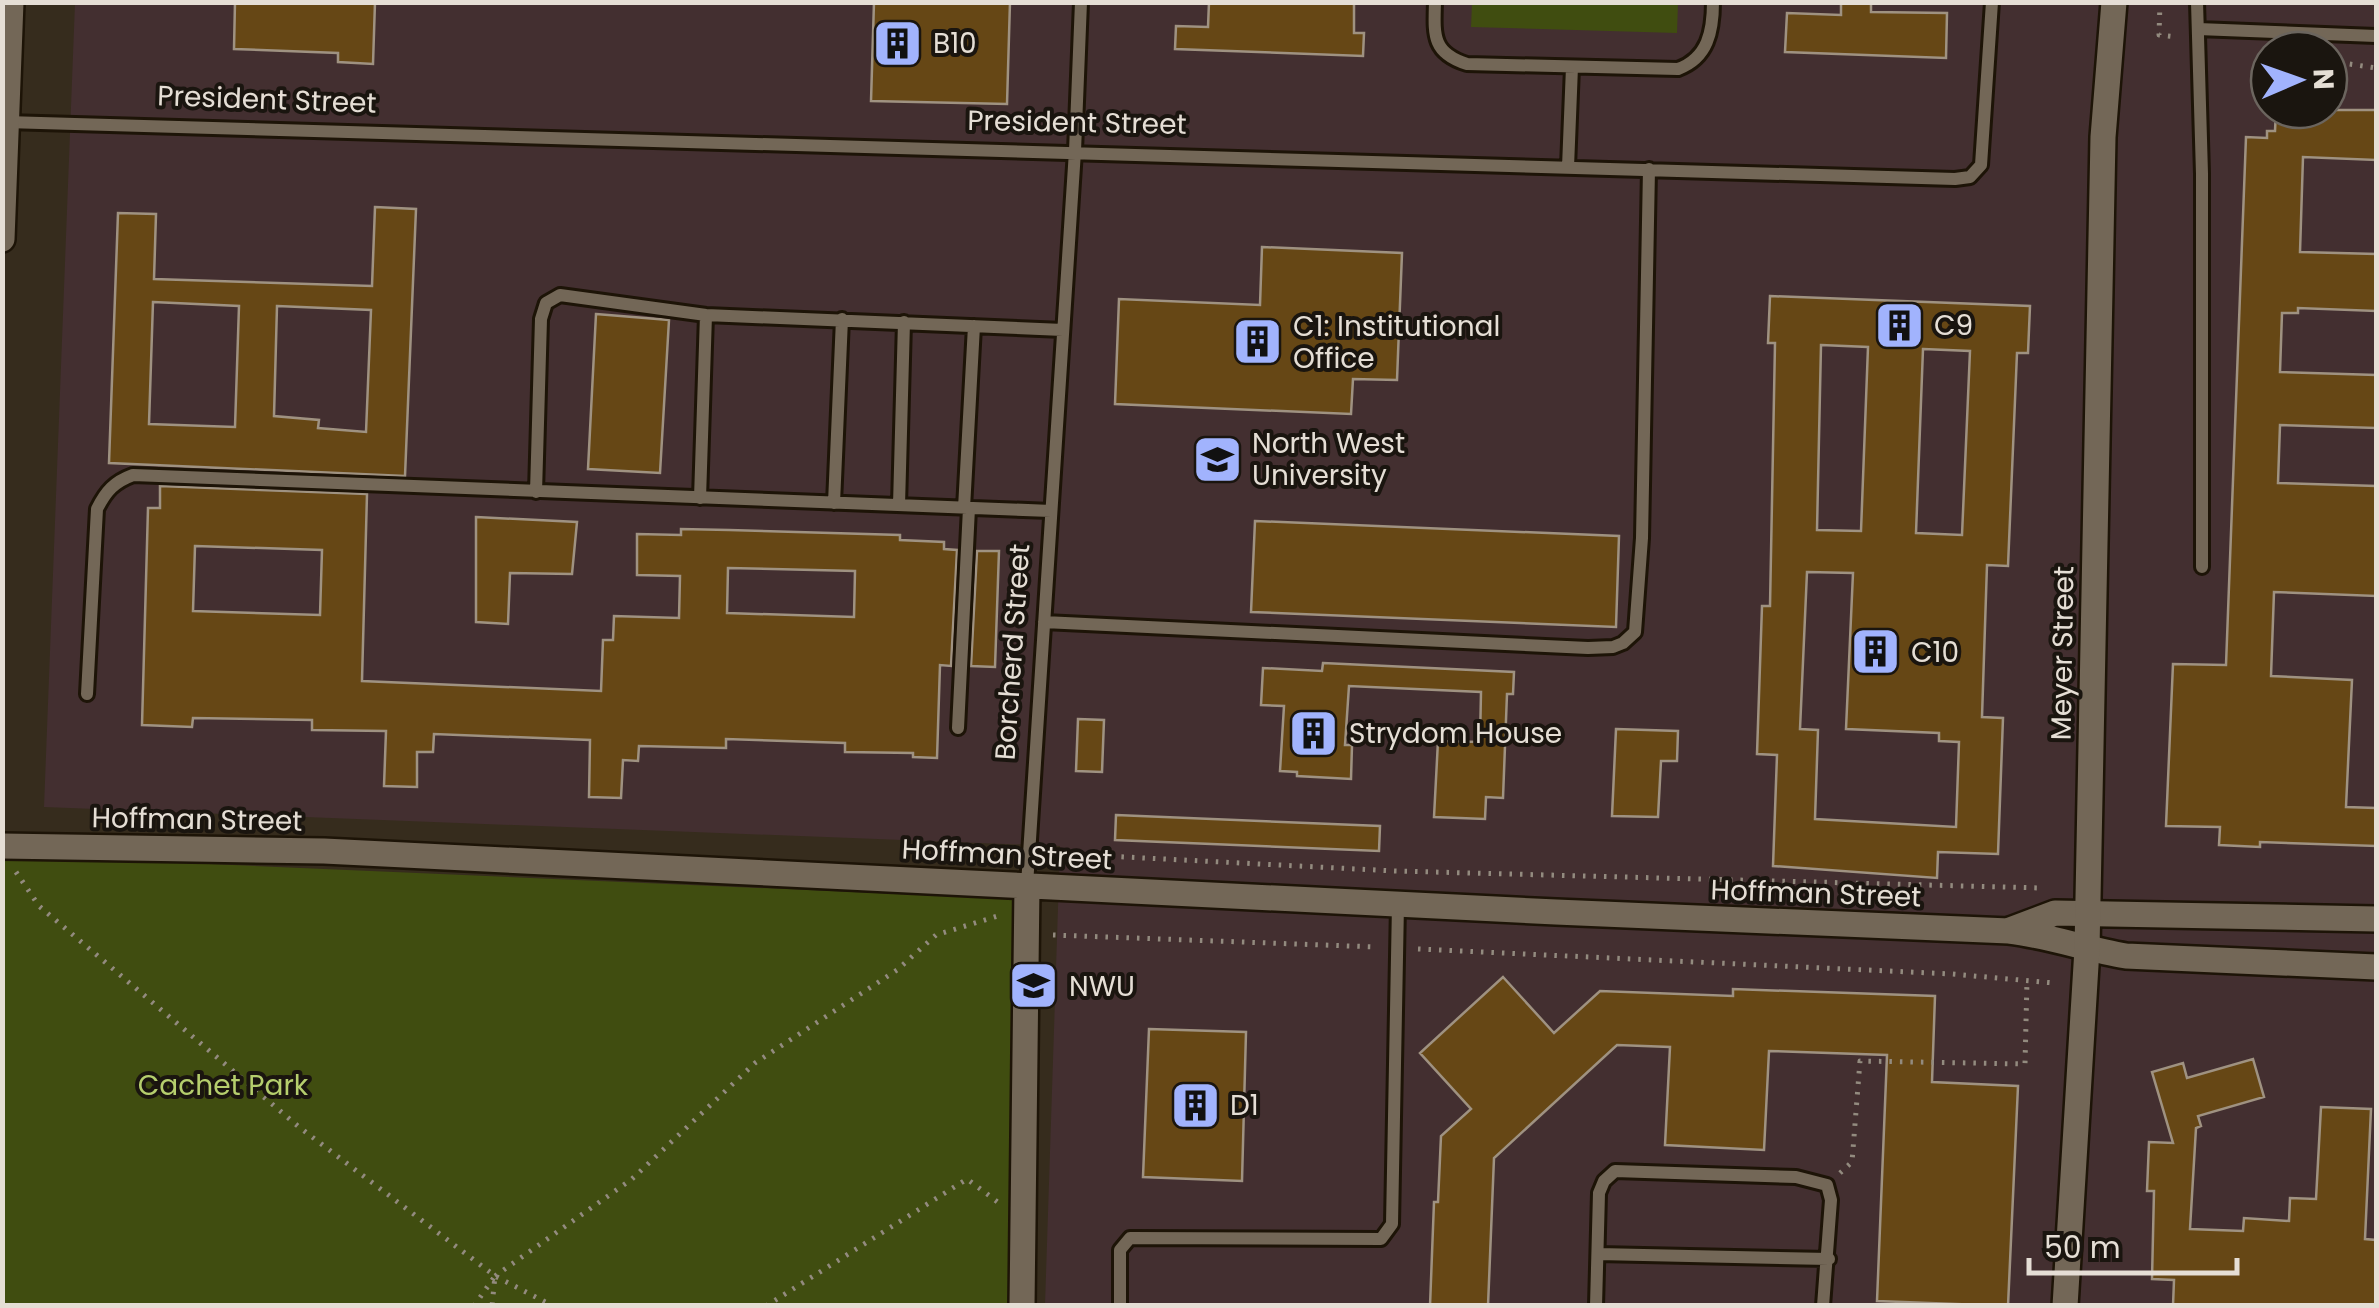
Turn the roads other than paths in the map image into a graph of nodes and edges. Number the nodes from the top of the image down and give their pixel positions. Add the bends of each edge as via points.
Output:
1 (11, 2) edge
2 (1081, 2) edge
3 (1435, 2) edge
4 (1714, 2) edge
5 (1992, 2) edge
6 (2114, 2) edge
7 (2197, 2) edge
8 (2198, 29) junction
9 (2376, 36) edge
10 (1572, 67) junction
11 (4, 122) edge
12 (1075, 151) junction
13 (1568, 167) junction
14 (1649, 169) junction
15 (2, 238) edge
16 (706, 315) junction
17 (842, 319) junction
18 (904, 322) junction
19 (974, 326) junction
20 (1064, 330) junction
21 (536, 492) junction
22 (700, 498) junction
23 (834, 503) junction
24 (899, 506) junction
25 (966, 508) junction
26 (1051, 511) junction
27 (2202, 567) dead end
28 (1044, 622) junction
29 (87, 694) dead end
30 (958, 728) dead end
31 (7, 856) edge
32 (1027, 896) junction
33 (1398, 904) junction
34 (2086, 912) junction
35 (2376, 919) edge
36 (2008, 930) junction
37 (2087, 950) junction
38 (2376, 968) edge
39 (1598, 1254) junction
40 (1829, 1259) junction
41 (1022, 1306) edge
42 (1120, 1306) edge
43 (1596, 1306) edge
44 (1824, 1306) edge
45 (2065, 1306) edge

1 - 11 street
2 - 12 lane, Borcherd Street
3 - 10 lane via 1434,30 1449,58
4 - 10 lane via 1710,36 1691,64
5 - 14 lane, President Street via 1982,166 1970,176
6 - 34 street, Meyer Street via 2103,138
7 - 8 lane
8 - 9 lane
8 - 27 lane
10 - 13 lane
11 - 12 lane, President Street
11 - 15 street
12 - 13 lane, President Street
12 - 20 lane, Borcherd Street
13 - 14 lane, President Street
14 - 28 lane via 1642,538 1635,632 1623,644 1588,648
16 - 17 lane
16 - 21 lane via 588,297 560,295 546,303
16 - 22 lane
17 - 18 lane
17 - 23 lane
18 - 19 lane
18 - 24 lane
19 - 20 lane
19 - 25 lane
20 - 26 lane, Borcherd Street
21 - 22 lane
21 - 29 lane via 133,475 118,480 97,509
22 - 23 lane
23 - 24 lane
24 - 25 lane
25 - 26 lane
25 - 30 lane
26 - 28 lane, Borcherd Street
28 - 32 lane, Borcherd Street
31 - 32 street, Hoffman Street via 324,851
32 - 33 street, Hoffman Street
32 - 41 street, Borcherd Street
33 - 36 street, Hoffman Street
33 - 42 lane via 1392,1224 1381,1239 1130,1238 1120,1250
34 - 35 street, Hoffman Street
34 - 36 street, Hoffman Street via 2055,913
34 - 37 street, Meyer Street
36 - 37 street, Hoffman Street
37 - 38 street, Hoffman Street
37 - 45 street, Meyer Street
39 - 40 lane
39 - 40 lane via 1599,1193 1615,1171 1796,1178 1827,1186
39 - 43 lane
40 - 44 lane

